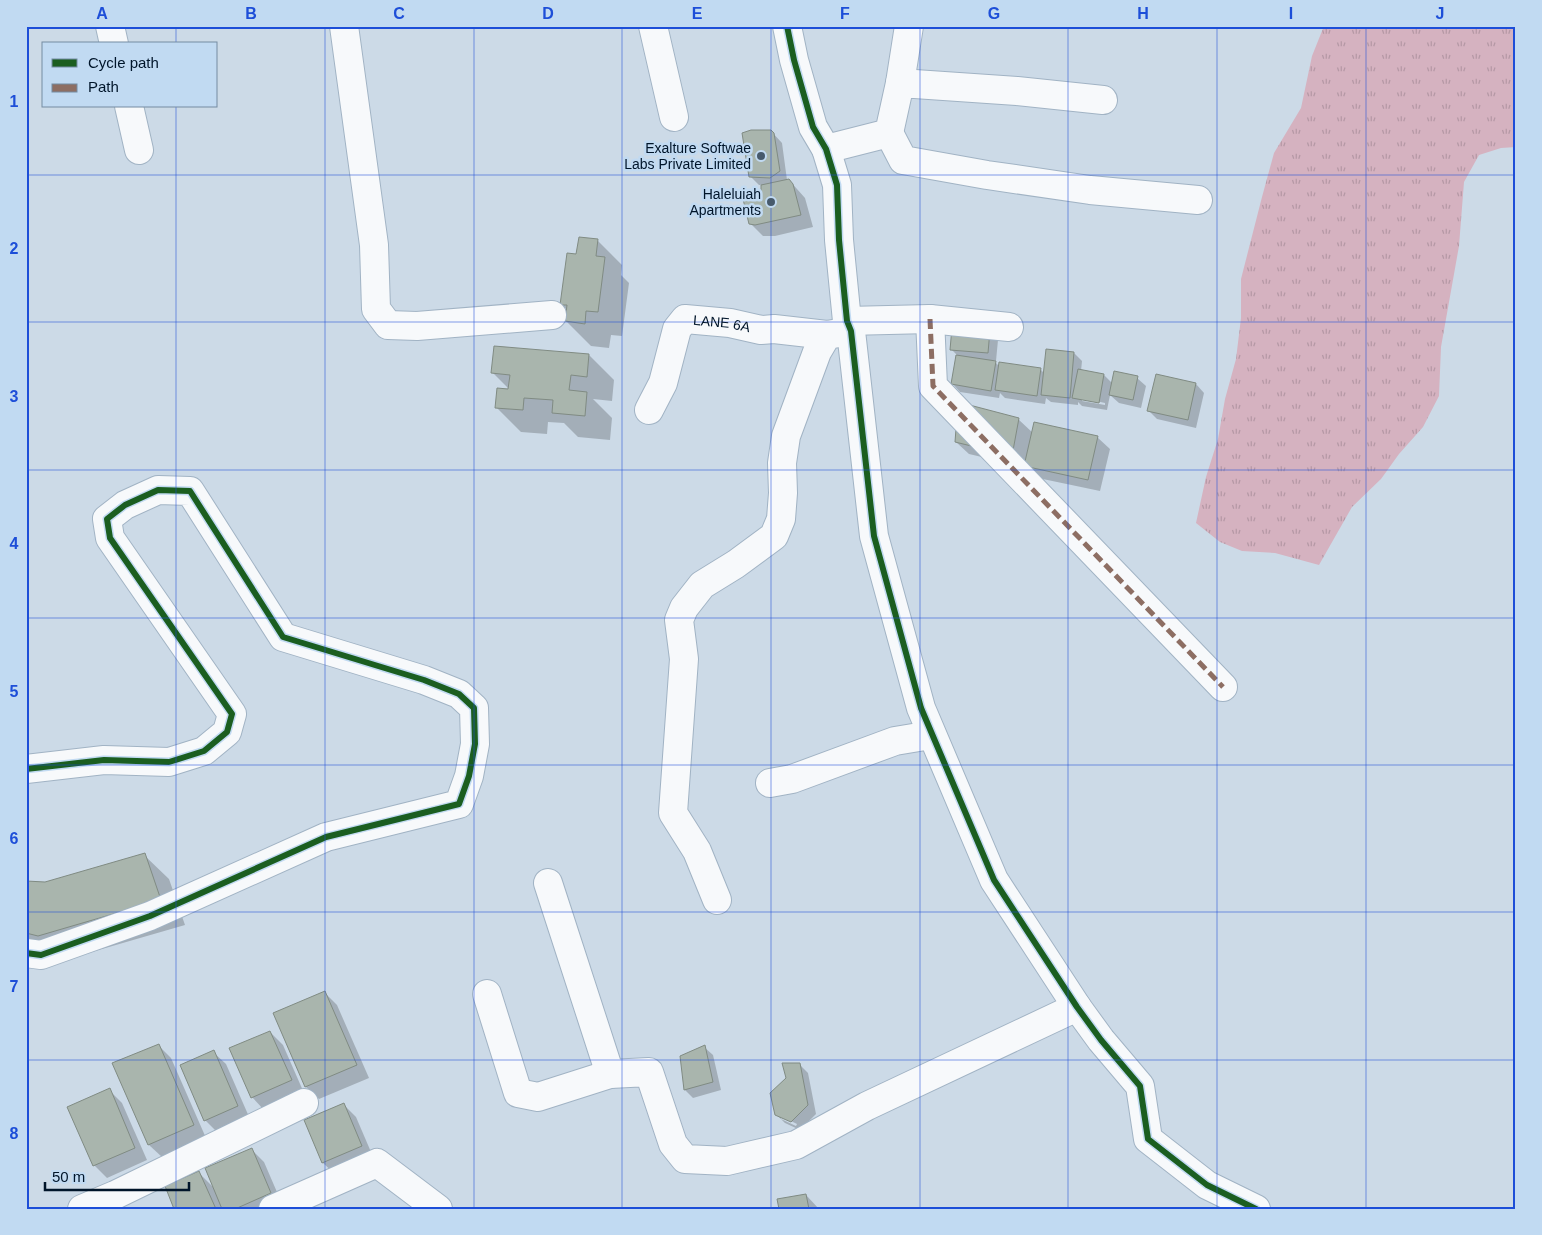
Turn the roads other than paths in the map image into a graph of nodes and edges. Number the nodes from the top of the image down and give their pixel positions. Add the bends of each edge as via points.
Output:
1 (110, 26) edge
2 (344, 26) edge
3 (653, 26) edge
4 (787, 26) edge
5 (909, 26) edge
6 (114, 42) edge
7 (900, 83) junction
8 (1103, 100) dead end
9 (129, 108) edge
10 (674, 117) dead end
11 (889, 133) junction
12 (826, 149) junction
13 (139, 150) dead end
14 (1198, 200) dead end
15 (552, 315) dead end
16 (930, 319) junction
17 (1010, 327) dead end
18 (842, 329) junction
19 (650, 410) dead end
20 (1223, 687) dead end
21 (931, 734) junction
22 (26, 769) edge
23 (770, 783) dead end
24 (548, 884) dead end
25 (717, 900) dead end
26 (26, 953) edge
27 (487, 994) dead end
28 (1077, 1007) junction
29 (610, 1074) junction
30 (304, 1103) dead end
31 (82, 1209) edge
32 (273, 1209) edge
33 (438, 1209) edge
34 (1256, 1209) edge

1 - 6 street
2 - 15 street via 374,245 376,309 388,325 417,326
3 - 10 street
4 - 12 street via 813,127
5 - 7 street
7 - 8 street
7 - 11 street
9 - 13 street
11 - 12 street
11 - 14 street via 903,160 1090,190
12 - 18 street via 837,185
16 - 17 street
16 - 18 street
16 - 20 street via 932,386
18 - 19 street, LANE 6A via 761,330 685,319 677,329 663,383
18 - 21 street via 874,536 920,708
18 - 25 street via 818,352 786,436 781,518 774,536 702,585 679,620 684,660 673,812 697,851
21 - 23 street via 895,742 792,779
21 - 28 street via 994,880
22 - 26 street via 104,760 169,762 204,751 227,732 232,714 110,538 107,519 158,490 190,492 283,637 424,680 459,694 474,708 475,744 459,804 326,837 150,916 42,955
24 - 29 street
27 - 29 street via 518,1093 538,1097
28 - 29 street via 867,1106 796,1145 727,1161 685,1159 673,1144 649,1072
28 - 34 street via 1140,1086 1148,1139 1207,1185
30 - 31 street
32 - 33 street via 377,1163

